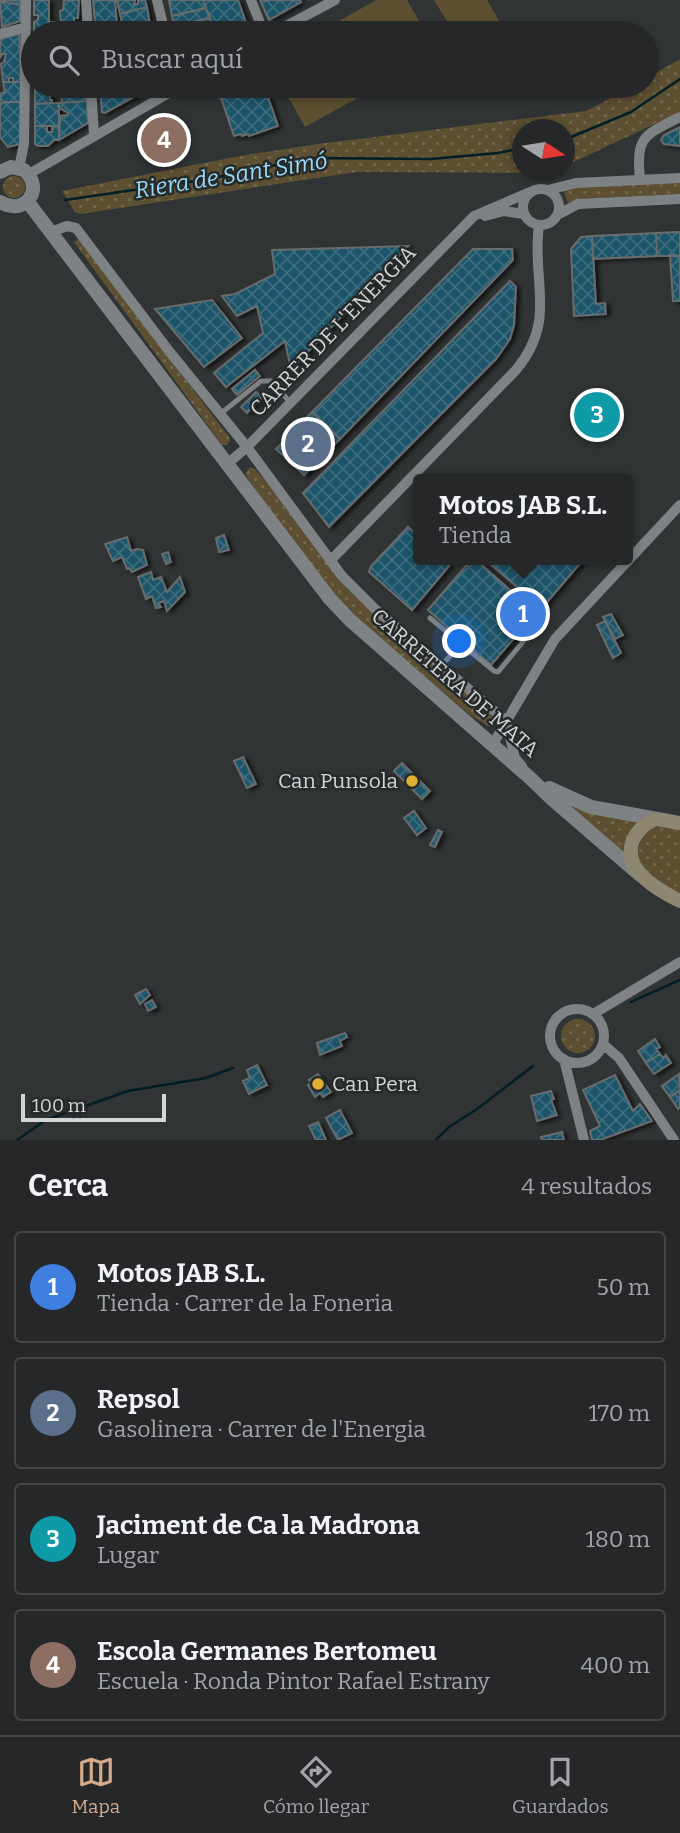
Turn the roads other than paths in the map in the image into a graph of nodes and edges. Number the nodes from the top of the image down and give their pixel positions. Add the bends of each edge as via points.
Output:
1 (26, 0) edge
2 (86, 0) edge
3 (157, 0) edge
4 (251, 0) edge
5 (335, 0) edge
6 (26, 21) edge
7 (87, 21) edge
8 (161, 21) edge
9 (259, 21) edge
10 (296, 21) edge
11 (21, 28) edge
12 (0, 34) edge
13 (25, 98) edge
14 (92, 98) edge
15 (159, 98) edge
16 (680, 117) edge
17 (94, 136) junction
18 (1, 169) edge
19 (24, 171) junction
20 (680, 178) edge
21 (640, 180) junction
22 (548, 190) junction
23 (530, 192) junction
24 (680, 199) edge
25 (27, 201) junction
26 (0, 202) edge
27 (524, 214) junction
28 (557, 215) junction
29 (466, 223) junction
30 (539, 225) junction
31 (51, 232) junction
32 (290, 402) junction
33 (219, 415) junction
34 (247, 447) junction
35 (226, 464) junction
36 (414, 474) edge
37 (413, 475) edge
38 (680, 505) edge
39 (633, 555) edge
40 (330, 561) junction
41 (624, 565) edge
42 (430, 618) dead end
43 (541, 620) dead end
44 (461, 644) junction
45 (442, 666) junction
46 (506, 721) junction
47 (492, 744) junction
48 (529, 777) junction
49 (658, 820) junction
50 (680, 823) edge
51 (641, 876) junction
52 (677, 902) edge
53 (680, 954) edge
54 (680, 962) edge
55 (660, 972) junction
56 (593, 1014) junction
57 (603, 1044) junction
58 (564, 1059) junction
59 (584, 1140) edge
60 (674, 1140) edge

1 - 6 street
2 - 7 street
3 - 8 street
4 - 9 street
5 - 10 street
11 - 12 street
13 - 19 street
14 - 17 street
15 - 17 street
16 - 21 street via 645,136 638,153
17 - 19 street
18 - 19 street
19 - 25 street via 33,187
20 - 21 street
21 - 22 street via 576,183
22 - 23 street
22 - 28 street via 558,201
23 - 27 street via 524,199
23 - 29 street, CARRER DE L'ENERGIA via 483,210
24 - 28 street via 578,204
25 - 26 street via 12,207
25 - 31 street, CARRETERA DE MATA
27 - 29 street, CARRER DE L'ENERGIA via 504,211
27 - 30 street
28 - 30 street
29 - 32 street, CARRER DE L'ENERGIA
30 - 36 street via 541,319 535,340 525,359
31 - 33 street, CARRETERA DE MATA via 76,228
31 - 35 street, CARRETERA DE MATA
32 - 33 lane via 271,381 261,381
32 - 34 street, CARRER DE L'ENERGIA
33 - 34 street, CARRETERA DE MATA
34 - 35 street, CARRER DE L'ENERGIA
34 - 40 street, CARRETERA DE MATA
35 - 47 street, CARRETERA DE MATA via 330,599
37 - 40 street
38 - 39 street
40 - 45 street, CARRETERA DE MATA via 375,609
41 - 46 street via 555,639
42 - 44 lane
43 - 44 lane via 498,672
44 - 45 lane
45 - 46 street, CARRETERA DE MATA
46 - 47 street
46 - 48 street, CARRETERA DE MATA via 515,758
47 - 48 street, CARRETERA DE MATA
48 - 49 street via 581,804
48 - 51 street
49 - 50 main road
49 - 51 main road via 638,832 632,842 633,862
51 - 52 main road
53 - 55 street
54 - 55 street
55 - 56 street
56 - 57 street via 603,1028
56 - 58 street via 575,1009 558,1017 552,1026 552,1045
57 - 58 street via 592,1059
57 - 60 street via 619,1058
58 - 59 street

